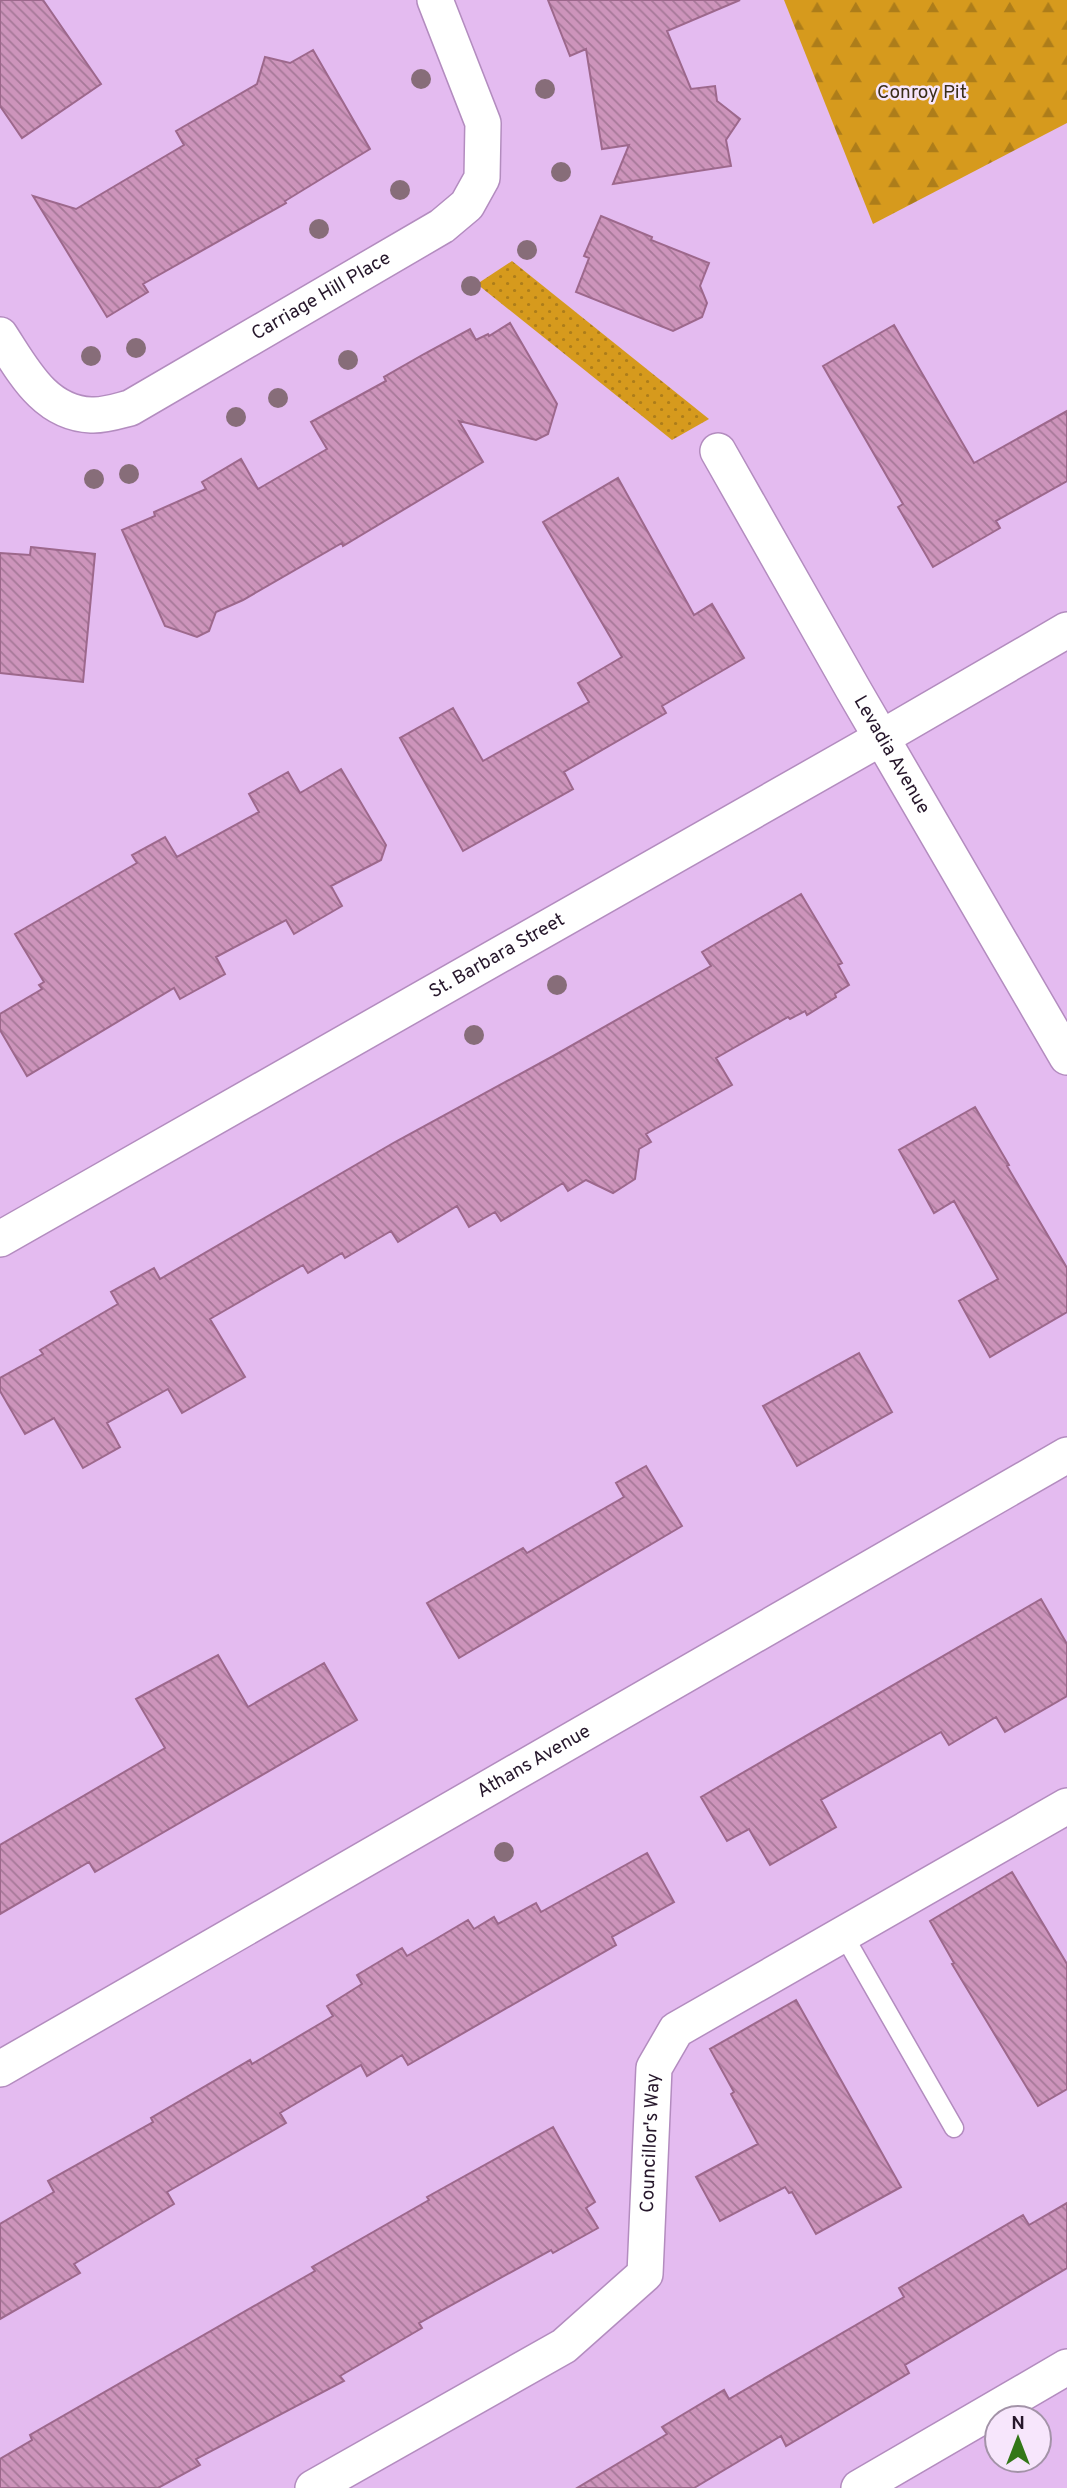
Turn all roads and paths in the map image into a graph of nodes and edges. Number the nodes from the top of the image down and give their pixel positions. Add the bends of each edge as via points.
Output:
1 (435, 0) edge
2 (0, 335) edge
3 (718, 451) dead end
4 (1067, 630) edge
5 (881, 738) junction
6 (1067, 1057) edge
7 (0, 1239) edge
8 (1067, 1454) edge
9 (1065, 1812) edge
10 (843, 1934) junction
11 (0, 2069) edge
12 (954, 2128) dead end
13 (1067, 2367) edge
14 (910, 2475) edge
15 (313, 2488) edge
16 (859, 2488) edge

1 - 2 street, Carriage Hill Place via 483,123 482,178 467,205 442,226 130,408 94,416 71,413 47,400
3 - 5 street, Levadia Avenue
4 - 5 street, St. Barbara Street
5 - 6 street, Levadia Avenue
5 - 7 street, St. Barbara Street
8 - 11 street, Athans Avenue
9 - 10 street, Councillor's Way
10 - 12 lane
10 - 15 street, Councillor's Way via 676,2030 654,2068 645,2274 564,2346
13 - 14 street
14 - 16 street

